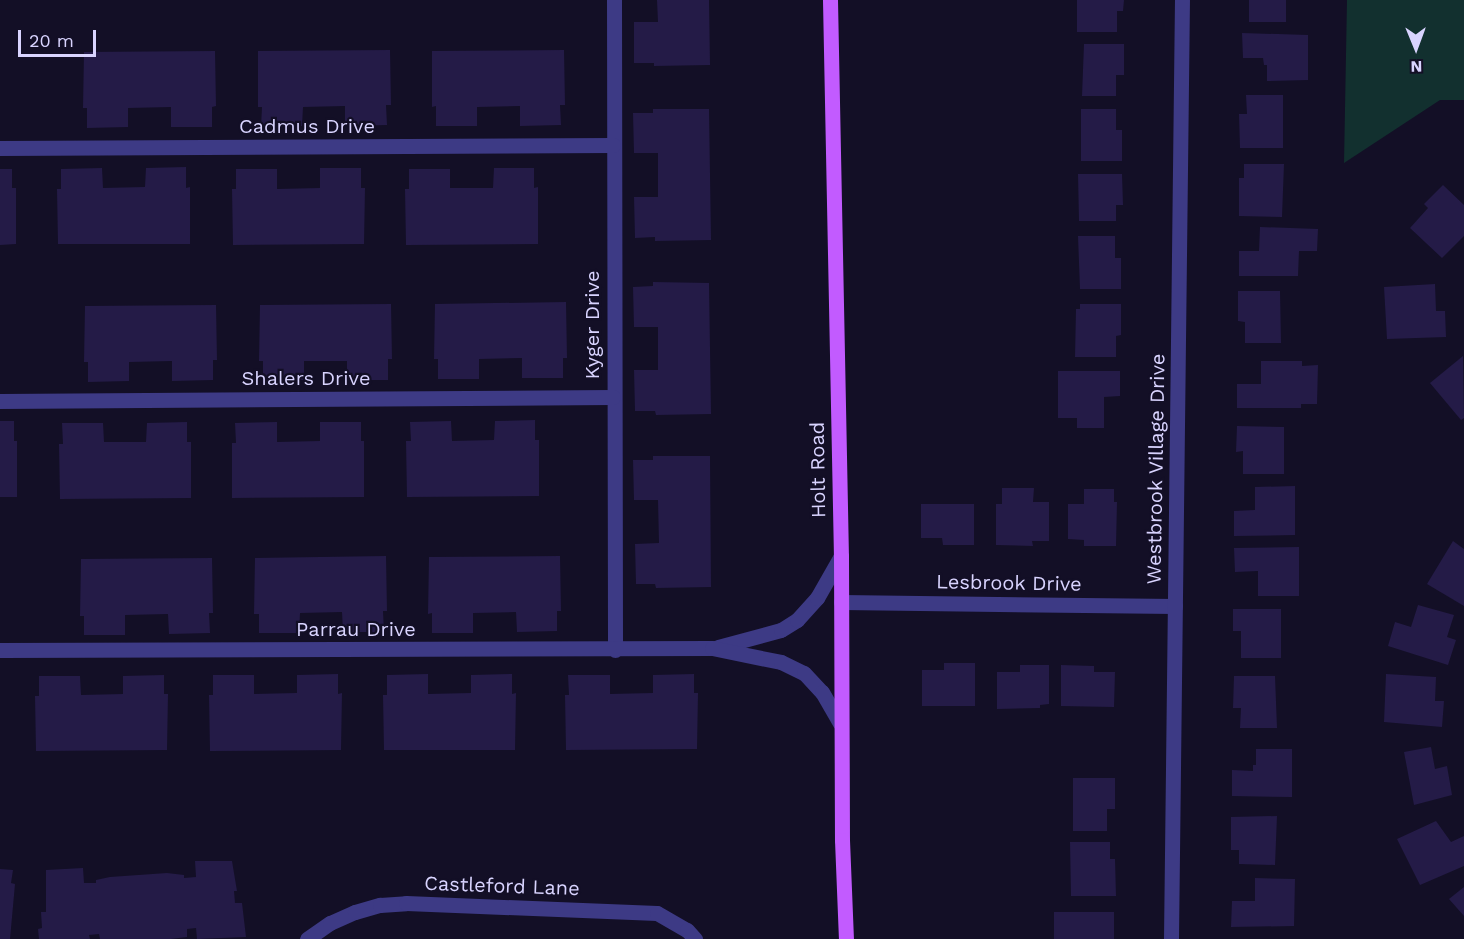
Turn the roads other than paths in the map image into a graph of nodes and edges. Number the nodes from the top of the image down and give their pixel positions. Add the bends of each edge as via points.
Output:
1 (614, 0) edge
2 (830, 0) edge
3 (1182, 0) edge
4 (613, 145) junction
5 (0, 148) edge
6 (613, 397) junction
7 (0, 401) edge
8 (841, 556) junction
9 (841, 602) junction
10 (1175, 606) junction
11 (712, 648) junction
12 (0, 650) edge
13 (615, 650) junction
14 (840, 723) junction
15 (307, 939) edge
16 (695, 939) edge
17 (846, 939) edge
18 (1171, 939) edge

1 - 4 street, Kyger Drive
2 - 8 main road, Holt Road
3 - 10 street, Westbrook Village Drive
4 - 5 street, Cadmus Drive
4 - 6 street, Kyger Drive
6 - 7 street, Shalers Drive
6 - 13 street, Kyger Drive
8 - 9 main road, Holt Road
8 - 11 street, Parrau Drive via 817,598 797,620 781,630
9 - 10 street, Lesbrook Drive
9 - 14 main road, Holt Road
10 - 18 street, Westbrook Village Drive
11 - 13 street, Parrau Drive
11 - 14 street, Parrau Drive via 781,662 804,672 822,692
12 - 13 street, Parrau Drive
14 - 17 main road, Holt Road
15 - 16 street, Castleford Lane via 354,912 406,903 657,914 687,930

